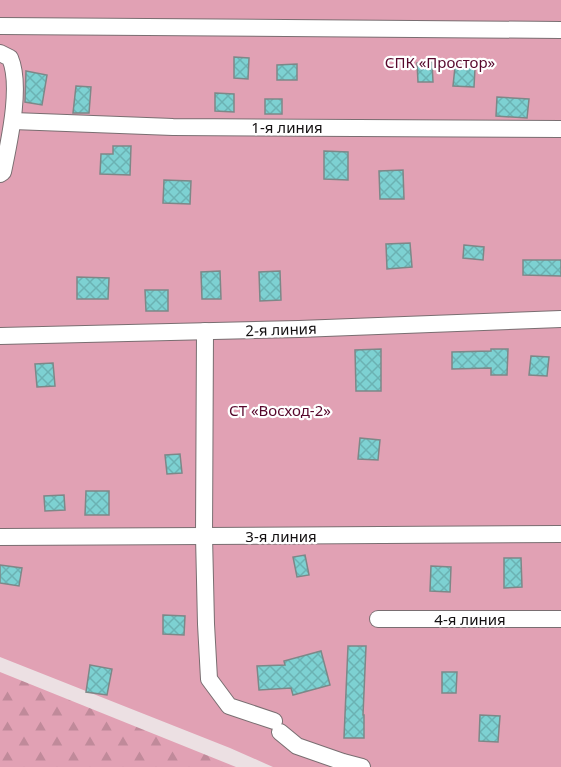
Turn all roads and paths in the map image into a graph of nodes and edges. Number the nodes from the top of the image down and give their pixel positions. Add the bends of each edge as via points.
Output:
1 (0, 26) edge
2 (561, 30) edge
3 (0, 53) edge
4 (13, 121) junction
5 (561, 129) edge
6 (0, 174) edge
7 (561, 319) edge
8 (205, 331) junction
9 (0, 336) edge
10 (561, 534) edge
11 (204, 536) junction
12 (0, 537) edge
13 (378, 618) dead end
14 (561, 619) edge
15 (362, 767) edge

1 - 2 street
3 - 4 street via 10,58 15,69
4 - 5 street, 1-я линия via 173,127
4 - 6 street
7 - 8 street, 2-я линия
8 - 9 street, 2-я линия
8 - 11 street
10 - 11 street, 3-я линия
11 - 12 street, 3-я линия
11 - 15 street via 209,679 229,706 277,727 297,746
13 - 14 street, 4-я линия

